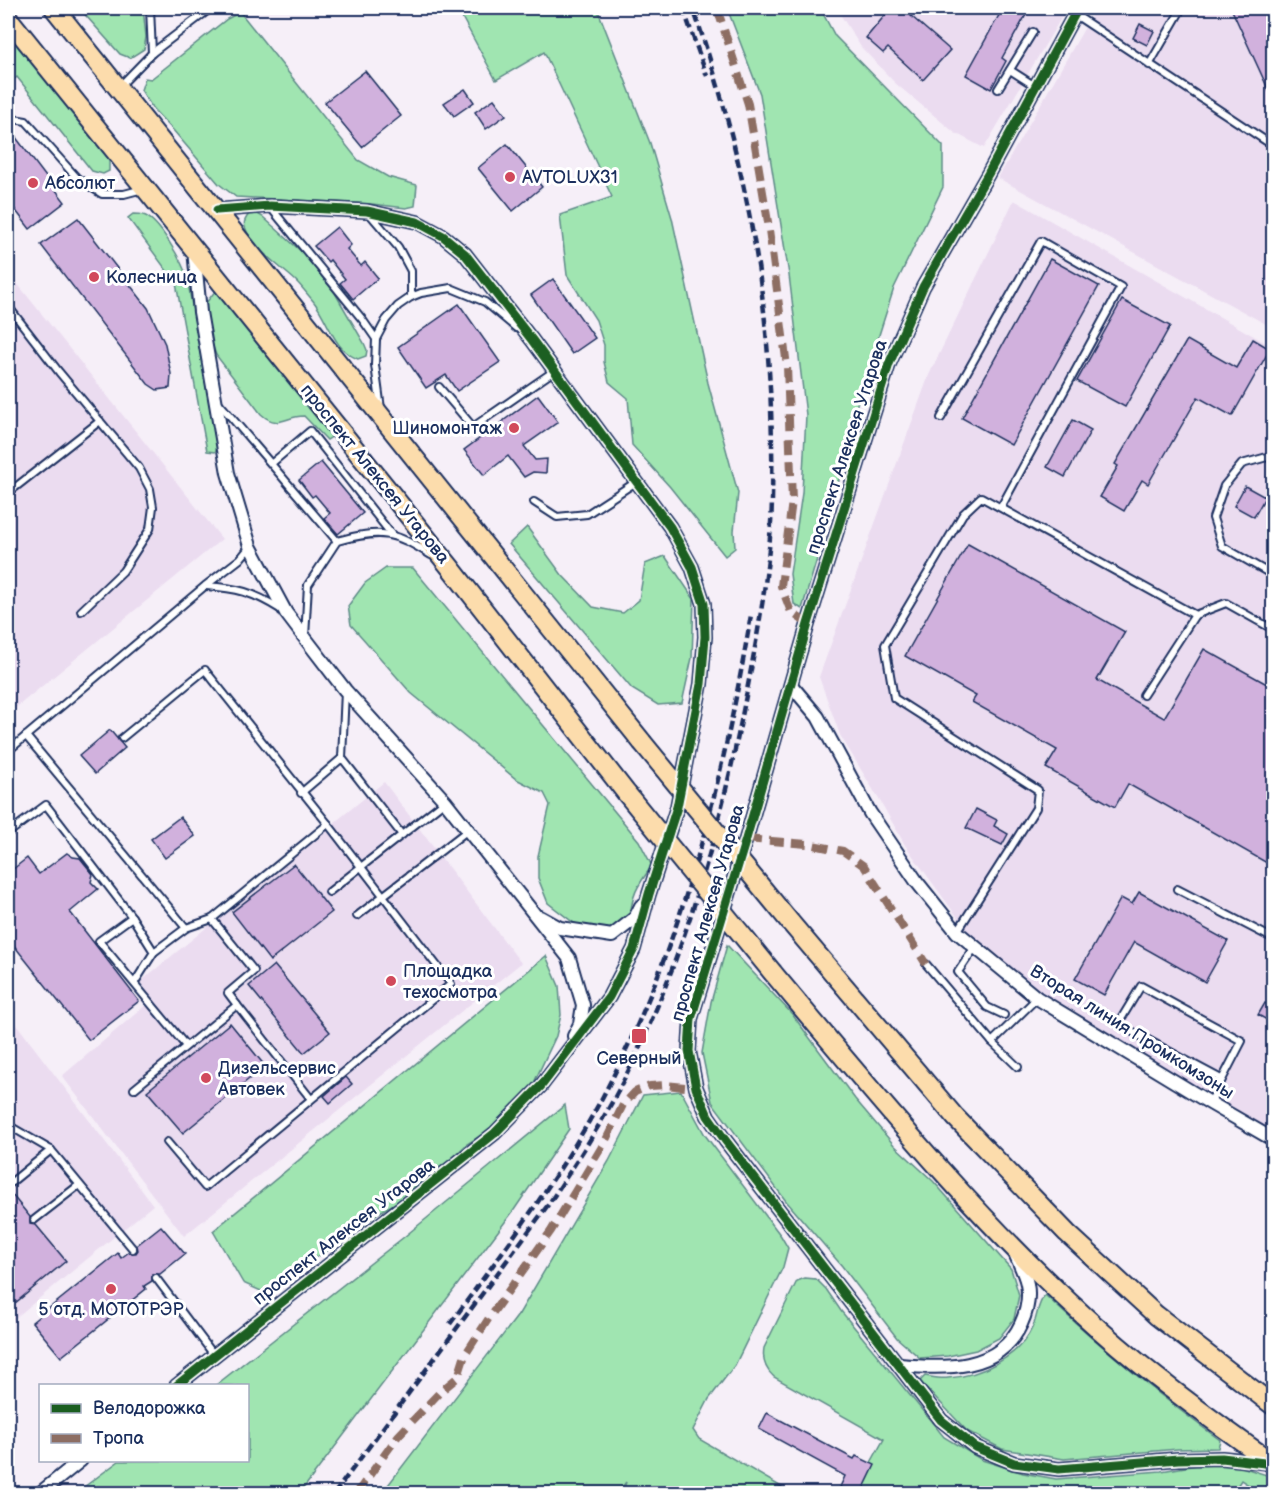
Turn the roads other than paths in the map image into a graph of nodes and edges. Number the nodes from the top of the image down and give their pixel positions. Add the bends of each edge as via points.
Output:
1 (54, 8) edge
2 (150, 8) edge
3 (211, 8) edge
4 (1182, 8) edge
5 (1076, 11) edge
6 (8, 22) edge
7 (1033, 32) dead end
8 (152, 53) junction
9 (1149, 65) junction
10 (1010, 70) junction
11 (1035, 86) junction
12 (118, 87) junction
13 (998, 89) dead end
14 (8, 118) edge
15 (1274, 138) edge
16 (146, 188) junction
17 (270, 206) junction
18 (217, 210) junction
19 (368, 211) junction
20 (194, 248) junction
21 (411, 297) junction
22 (8, 306) edge
23 (375, 339) junction
24 (532, 340) junction
25 (554, 371) junction
26 (439, 387) dead end
27 (215, 398) junction
28 (382, 415) junction
29 (941, 418) dead end
30 (100, 421) junction
31 (1274, 461) edge
32 (272, 464) junction
33 (636, 482) junction
34 (8, 493) edge
35 (534, 502) dead end
36 (1001, 507) junction
37 (392, 535) junction
38 (337, 541) junction
39 (250, 546) junction
40 (450, 567) junction
41 (1274, 576) edge
42 (205, 586) junction
43 (81, 611) dead end
44 (286, 613) junction
45 (1195, 615) junction
46 (1274, 630) edge
47 (305, 638) junction
48 (791, 685) junction
49 (345, 690) junction
50 (1143, 695) dead end
51 (26, 736) junction
52 (122, 738) dead end
53 (8, 751) edge
54 (342, 758) junction
55 (301, 793) junction
56 (445, 801) junction
57 (327, 824) junction
58 (468, 830) junction
59 (8, 833) edge
60 (402, 835) junction
61 (360, 868) junction
62 (1177, 889) dead end
63 (329, 892) dead end
64 (649, 894) junction
65 (382, 897) junction
66 (534, 913) junction
67 (357, 916) dead end
68 (132, 917) junction
69 (212, 919) junction
70 (186, 928) junction
71 (957, 932) junction
72 (1274, 939) edge
73 (975, 947) junction
74 (154, 952) junction
75 (926, 964) dead end
76 (135, 982) junction
77 (1037, 998) junction
78 (237, 1005) junction
79 (1004, 1015) dead end
80 (992, 1042) junction
81 (186, 1046) junction
82 (567, 1053) junction
83 (1018, 1067) dead end
84 (1221, 1079) junction
85 (134, 1089) dead end
86 (311, 1099) junction
87 (1210, 1103) junction
88 (8, 1125) edge
89 (1274, 1140) edge
90 (167, 1142) dead end
91 (51, 1150) junction
92 (8, 1185) edge
93 (79, 1185) junction
94 (34, 1220) dead end
95 (1013, 1247) junction
96 (133, 1249) dead end
97 (156, 1278) dead end
98 (215, 1355) junction
99 (899, 1365) junction
100 (179, 1384) edge
101 (1274, 1406) edge
102 (80, 1462) edge
103 (1273, 1464) edge
104 (39, 1494) edge

1 - 12 main road, проспект Алексея Угарова
2 - 8 lane
3 - 8 lane
4 - 9 lane
5 - 9 lane
5 - 11 street, проспект Алексея Угарова
6 - 16 main road, проспект Алексея Угарова
7 - 10 lane
8 - 12 lane
9 - 15 lane via 1266,141
10 - 11 lane
10 - 13 lane
11 - 48 street, проспект Алексея Угарова via 923,287 889,364
12 - 18 main road, проспект Алексея Угарова
14 - 16 lane via 27,121 77,178 102,194
16 - 20 main road, проспект Алексея Угарова
17 - 18 street, проспект Алексея Угарова
17 - 19 street, проспект Алексея Угарова
17 - 23 lane
18 - 28 main road, проспект Алексея Угарова
19 - 21 lane via 398,247 411,271
19 - 24 street, проспект Алексея Угарова via 417,222 443,236 465,254
20 - 27 street, проспект Алексея Угарова
20 - 40 main road, проспект Алексея Угарова
21 - 23 lane via 386,320
21 - 24 lane via 451,288 485,302
22 - 30 lane
23 - 28 lane
24 - 25 street, проспект Алексея Угарова
25 - 26 lane via 473,427
25 - 33 street, проспект Алексея Угарова
27 - 32 lane
27 - 39 street, проспект Алексея Угарова via 228,473
28 - 101 main road, проспект Алексея Угарова, bridge via 642,742 955,1117 1067,1233 1156,1315
29 - 36 lane via 1041,241 1121,287
30 - 34 lane
30 - 43 lane via 139,468 150,489 153,507 150,529 123,572
31 - 41 lane via 1267,457 1242,464 1224,486 1213,518 1222,546
32 - 37 lane via 310,431
32 - 38 lane
33 - 35 lane via 588,514 557,517
33 - 64 street, проспект Алексея Угарова via 670,527 692,567 704,604 701,684 677,807
36 - 45 lane
36 - 71 lane via 981,497 963,514 885,645 894,698 1038,790 1036,808
37 - 38 lane via 367,533
37 - 40 lane via 408,540
38 - 47 lane via 308,585
39 - 42 lane via 240,560
39 - 44 street, проспект Алексея Угарова
40 - 95 main road, проспект Алексея Угарова, bridge via 773,973 905,1130
42 - 44 lane via 258,595
42 - 51 lane
44 - 47 street, проспект Алексея Угарова
45 - 46 lane via 1226,603
45 - 50 lane
47 - 49 street, проспект Алексея Угарова
48 - 71 street, Вторая линия Промкомзоны via 818,717 877,823
48 - 99 street, проспект Алексея Угарова via 691,1019 689,1051 696,1088 708,1116
49 - 54 lane
49 - 56 street, проспект Алексея Угарова
51 - 53 lane
51 - 70 lane
52 - 55 lane via 205,670
54 - 55 lane
54 - 60 lane
55 - 57 lane
56 - 58 street, проспект Алексея Угарова
56 - 60 lane
57 - 61 lane
57 - 69 lane
58 - 65 lane
58 - 66 street, проспект Алексея Угарова
59 - 68 lane via 46,805
60 - 61 lane
61 - 63 lane
61 - 65 lane
62 - 72 lane
64 - 66 street, проспект Алексея Угарова via 635,918 612,936 560,928
64 - 82 street, проспект Алексея Угарова via 634,949 624,969 609,997
65 - 67 lane
65 - 86 lane via 451,984
66 - 82 street, проспект Алексея Угарова via 569,958 583,1005 580,1024
68 - 74 lane
68 - 76 lane via 99,941
69 - 70 lane
69 - 78 lane via 254,971 228,993
70 - 74 lane
71 - 73 street, Вторая линия Промкомзоны
73 - 77 street, Вторая линия Промкомзоны
73 - 79 lane via 958,972 987,1007
74 - 76 lane
75 - 80 lane
76 - 81 lane
77 - 80 lane
77 - 87 street, Вторая линия Промкомзоны
78 - 81 lane
78 - 86 lane
80 - 83 lane
81 - 85 lane
82 - 98 street, проспект Алексея Угарова via 495,1133
84 - 84 lane via 1242,1041 1141,986 1118,1024
84 - 87 lane
86 - 90 lane via 205,1187
87 - 89 street, Вторая линия Промкомзоны
88 - 91 lane
91 - 92 lane
91 - 93 lane
93 - 94 lane
93 - 96 lane
95 - 99 street via 1027,1284 1028,1308 1015,1336 980,1361 946,1368
95 - 103 main road, проспект Алексея Угарова via 1101,1331 1193,1407
97 - 98 lane
98 - 100 street, проспект Алексея Угарова
99 - 103 street, проспект Алексея Угарова via 940,1420 975,1447 1014,1463 1059,1469 1178,1459 1222,1458
102 - 104 street

